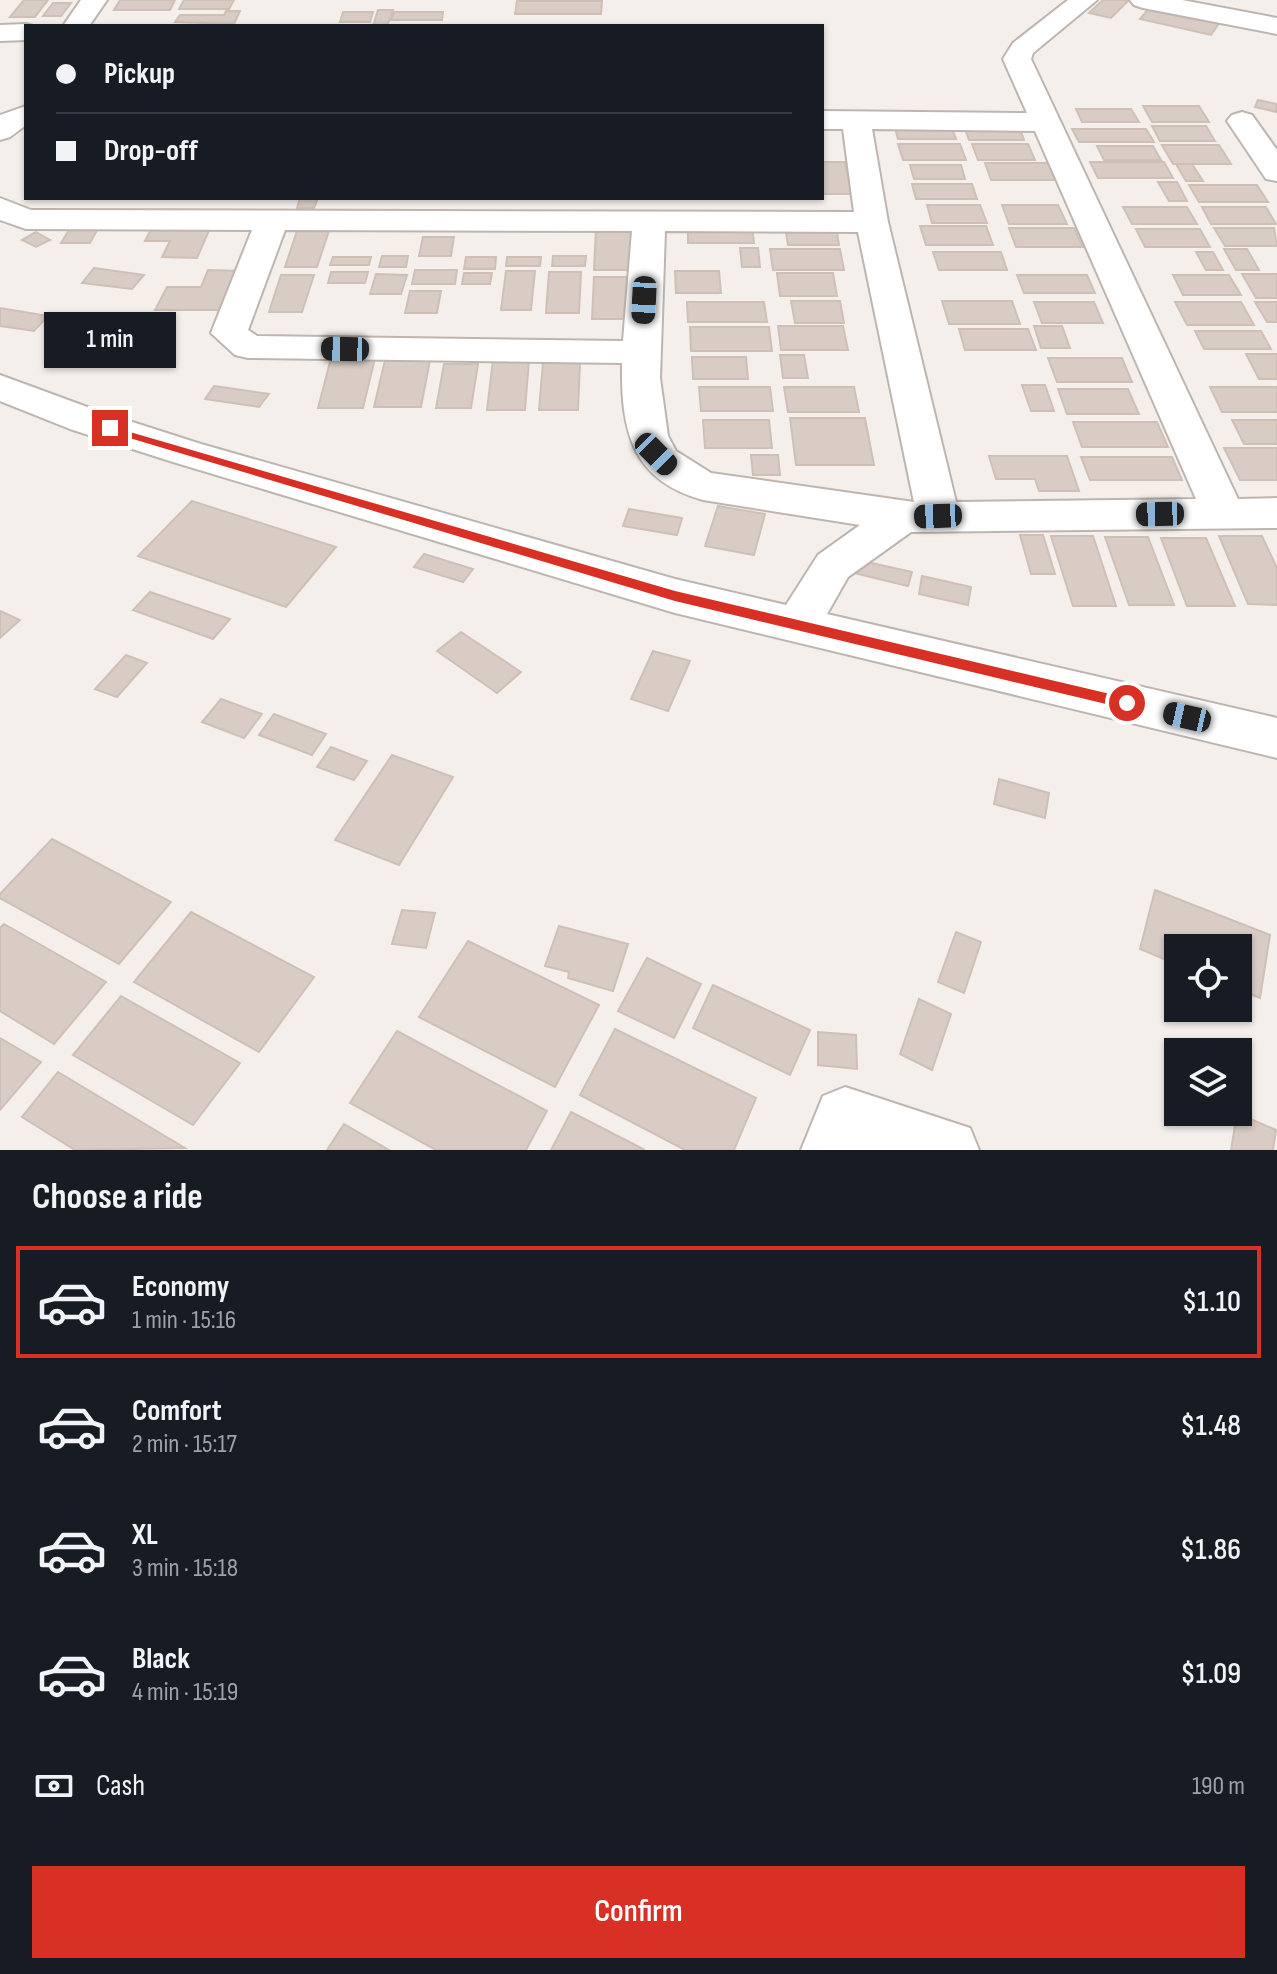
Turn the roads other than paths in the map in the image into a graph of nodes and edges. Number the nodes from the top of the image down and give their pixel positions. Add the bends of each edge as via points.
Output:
1 (94, 0) edge
2 (1084, 0) edge
3 (1143, 0) edge
4 (77, 24) edge
5 (1277, 26) edge
6 (24, 32) edge
7 (0, 33) edge
8 (24, 116) edge
9 (839, 120) edge
10 (1277, 121) edge
11 (1046, 122) junction
12 (0, 131) edge
13 (1277, 172) edge
14 (0, 208) edge
15 (272, 221) junction
16 (649, 221) junction
17 (872, 222) junction
18 (641, 352) junction
19 (0, 387) edge
20 (1223, 512) junction
21 (1277, 513) edge
22 (920, 516) junction
23 (797, 626) junction
24 (1277, 738) edge
25 (832, 1150) edge
26 (948, 1150) edge

1 - 4 street
2 - 11 street via 1018,54
3 - 5 street
6 - 7 street
8 - 12 street
9 - 11 street
9 - 17 street
10 - 13 street via 1242,121
11 - 20 street
14 - 15 street via 44,220
15 - 16 street
15 - 18 street via 229,333 248,347
16 - 17 street
16 - 18 street
17 - 22 street
18 - 22 street via 646,434 671,469 703,486
19 - 23 street via 187,453 675,596
20 - 21 street
20 - 22 street
22 - 23 street via 833,566
23 - 24 street
25 - 26 street via 845,1118

